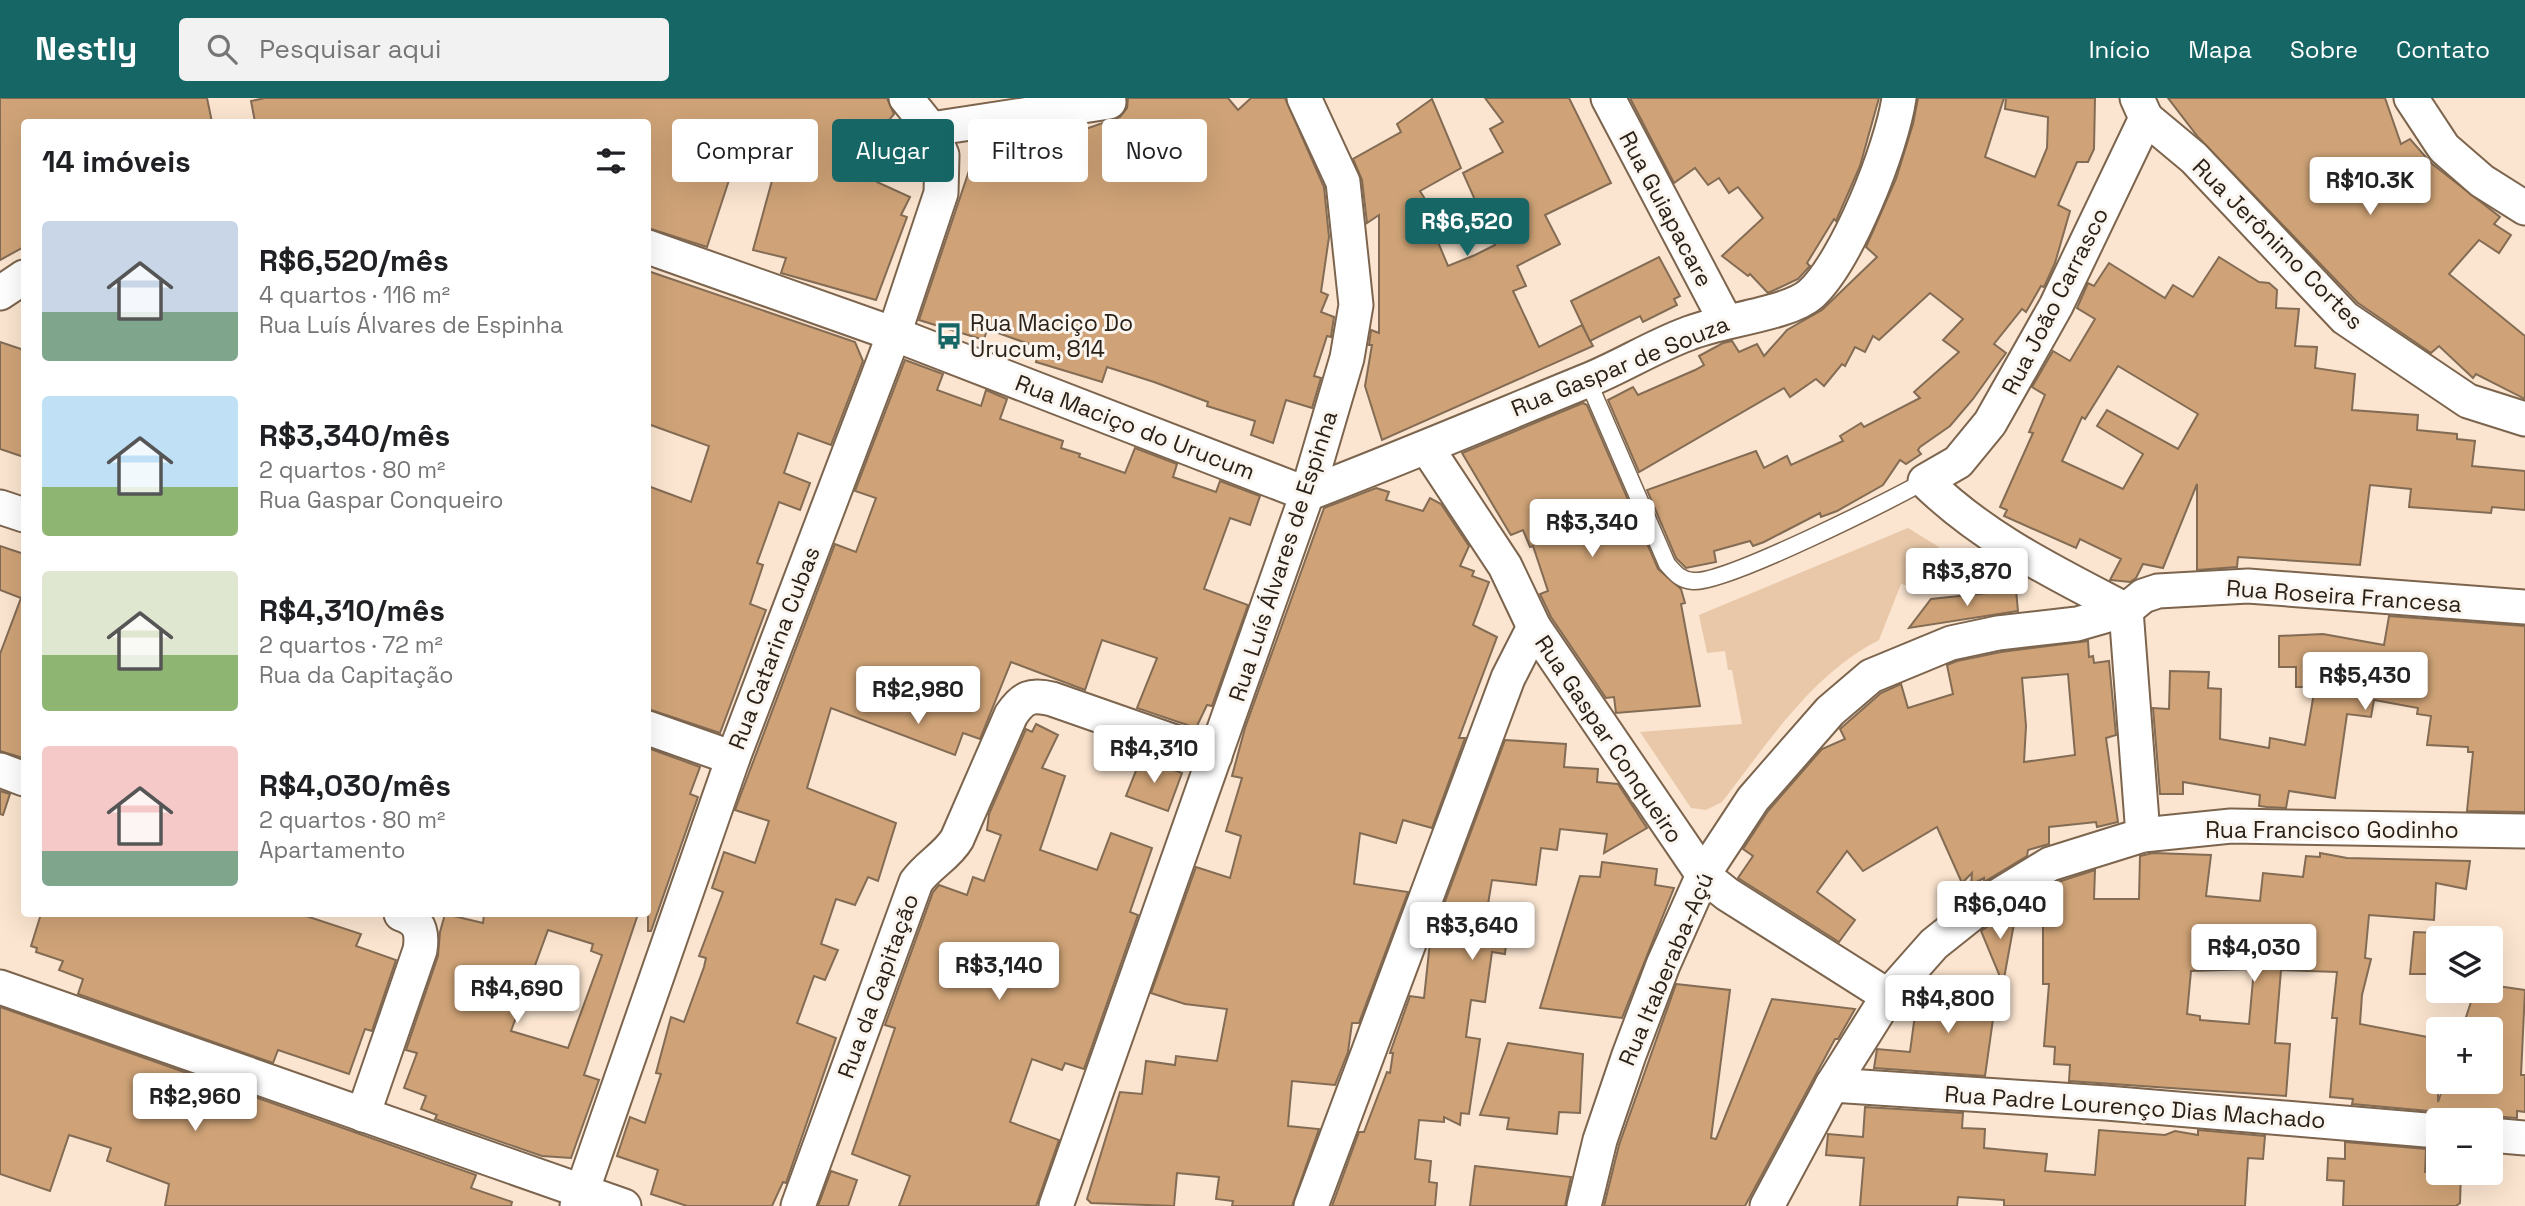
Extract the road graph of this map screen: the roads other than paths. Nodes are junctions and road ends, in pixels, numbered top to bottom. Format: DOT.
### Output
graph roads {
  1 [pos="906,98"];
  2 [pos="1304,98"];
  3 [pos="1608,98"];
  4 [pos="1899,98"];
  5 [pos="2411,98"];
  6 [pos="1109,102"];
  7 [pos="2141,108"];
  8 [pos="923,119"];
  9 [pos="954,126"];
  10 [pos="941,182"];
  11 [pos="2525,208"];
  12 [pos="651,248"];
  13 [pos="21,279"];
  14 [pos="0,293"];
  15 [pos="1725,320"];
  16 [pos="894,334"];
  17 [pos="1588,381"];
  18 [pos="2525,419"];
  19 [pos="1427,448"];
  20 [pos="1926,481"];
  21 [pos="1307,494"];
  22 [pos="0,507"];
  23 [pos="21,514"];
  24 [pos="2525,607"];
  25 [pos="2126,610"];
  26 [pos="1534,627"];
  27 [pos="651,729"];
  28 [pos="1215,756"];
  29 [pos="733,758"];
  30 [pos="0,770"];
  31 [pos="21,778"];
  32 [pos="2525,831"];
  33 [pos="2143,835"];
  34 [pos="1703,875"];
  35 [pos="409,917"];
  36 [pos="0,987"];
  37 [pos="1888,996"];
  38 [pos="1832,1085"];
  39 [pos="363,1115"];
  40 [pos="2426,1130"];
  41 [pos="2503,1136"];
  42 [pos="2525,1138"];
  43 [pos="579,1198"];
  44 [pos="624,1206"];
  45 [pos="798,1206"];
  46 [pos="1056,1206"];
  47 [pos="1311,1206"];
  48 [pos="1584,1206"];
  49 [pos="1767,1206"];
  1 -- 8 [label="street, Rua Catarina Cubas"];
  2 -- 21 [label="street, Rua Luís Álvares de Espinha"];
  3 -- 15 [label="street, Rua Guiapacare"];
  4 -- 15 [label="street, Rua Gaspar de Souza"];
  5 -- 11 [label="street"];
  6 -- 9 [label="street"];
  7 -- 18 [label="street, Rua Jerônimo Cortes"];
  7 -- 20 [label="street, Rua João Carrasco"];
  10 -- 16 [label="street, Rua Catarina Cubas"];
  12 -- 16 [label="street, Rua Maciço do Urucum"];
  13 -- 14 [label="street"];
  15 -- 17 [label="street, Rua Gaspar de Souza"];
  16 -- 21 [label="street, Rua Maciço do Urucum"];
  16 -- 29 [label="street, Rua Catarina Cubas"];
  17 -- 19 [label="street, Rua Gaspar de Souza"];
  17 -- 20 [label="lane"];
  19 -- 21 [label="street, Rua Gaspar de Souza"];
  19 -- 26 [label="street, Rua Gaspar Conqueiro"];
  20 -- 25 [label="street"];
  21 -- 28 [label="street, Rua Luís Álvares de Espinha"];
  22 -- 23 [label="street"];
  24 -- 25 [label="street, Rua Roseira Francesa"];
  25 -- 33 [label="street"];
  25 -- 34 [label="street, Rua Itaberaba-Açú"];
  26 -- 34 [label="street, Rua Gaspar Conqueiro"];
  26 -- 47 [label="street"];
  27 -- 29 [label="street"];
  28 -- 45 [label="street, Rua da Capitação"];
  28 -- 46 [label="street, Rua Luís Álvares de Espinha"];
  29 -- 43 [label="street, Rua Catarina Cubas"];
  30 -- 31 [label="street"];
  32 -- 33 [label="street, Rua Francisco Godinho"];
  33 -- 37 [label="street, Rua Francisco Godinho"];
  34 -- 37 [label="street, Rua Gaspar Conqueiro"];
  34 -- 48 [label="street, Rua Itaberaba-Açú"];
  35 -- 39 [label="street"];
  36 -- 39 [label="street"];
  37 -- 38 [label="street, Rua Francisco Godinho"];
  38 -- 40 [label="street, Rua Padre Lourenço Dias Machado"];
  38 -- 49 [label="street, Rua Francisco Godinho"];
  39 -- 43 [label="street"];
  41 -- 42 [label="street"];
  43 -- 44 [label="street"];
}
